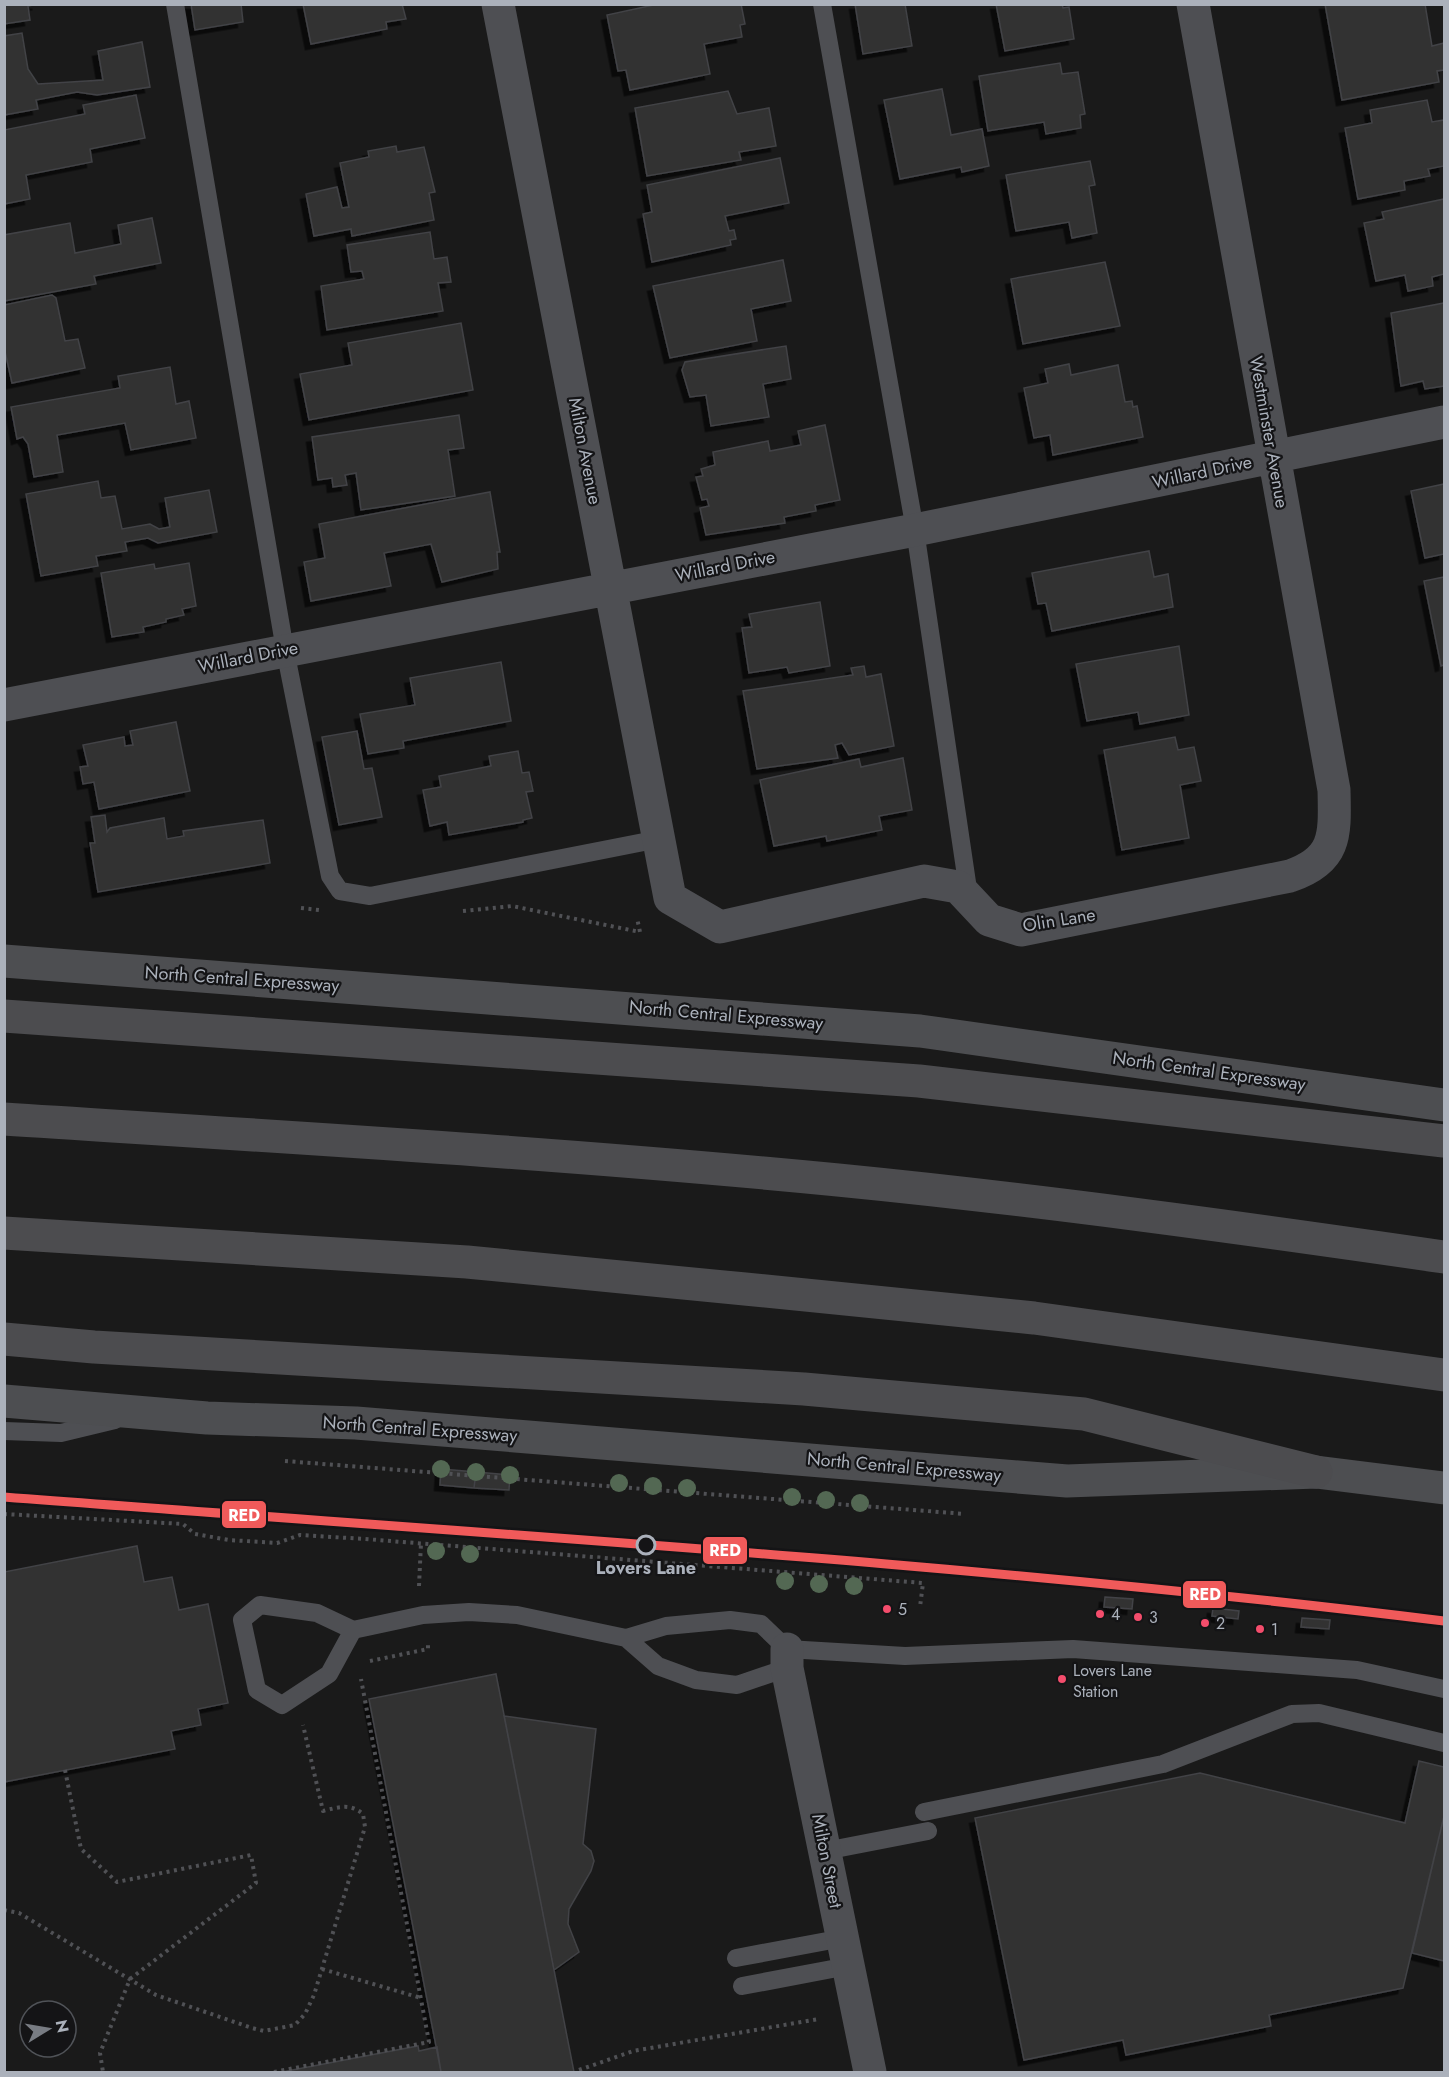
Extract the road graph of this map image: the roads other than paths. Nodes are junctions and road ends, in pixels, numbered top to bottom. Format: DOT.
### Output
graph roads {
  1 [pos="175,4"];
  2 [pos="498,4"];
  3 [pos="822,4"];
  4 [pos="1193,4"];
  5 [pos="1444,422"];
  6 [pos="1274,457"];
  7 [pos="915,530"];
  8 [pos="611,588"];
  9 [pos="285,650"];
  10 [pos="4,705"];
  11 [pos="659,839"];
  12 [pos="1324,858"];
  13 [pos="670,898"];
  14 [pos="969,899"];
  15 [pos="4,961"];
  16 [pos="4,1016"];
  17 [pos="1444,1105"];
  18 [pos="4,1119"];
  19 [pos="1444,1141"];
  20 [pos="4,1233"];
  21 [pos="1444,1257"];
  22 [pos="4,1339"];
  23 [pos="1444,1375"];
  24 [pos="4,1401"];
  25 [pos="143,1413"];
  26 [pos="4,1431"];
  27 [pos="1316,1472"];
  28 [pos="1444,1488"];
  29 [pos="353,1630"];
  30 [pos="626,1638"];
  31 [pos="787,1658"];
  32 [pos="1444,1689"];
  33 [pos="1444,1743"];
  34 [pos="924,1812"];
  35 [pos="928,1831"];
  36 [pos="825,1851"];
  37 [pos="845,1952"];
  38 [pos="736,1958"];
  39 [pos="742,1986"];
  40 [pos="870,2073"];
  1 -- 9 [label="lane"];
  2 -- 8 [label="street, Milton Avenue"];
  3 -- 7 [label="lane"];
  4 -- 6 [label="street, Westminster Avenue"];
  5 -- 6 [label="street, Willard Drive"];
  6 -- 7 [label="street, Willard Drive"];
  6 -- 12 [label="street, Westminster Avenue"];
  7 -- 8 [label="street, Willard Drive"];
  7 -- 14 [label="lane"];
  8 -- 9 [label="street, Willard Drive"];
  8 -- 11 [label="street, Milton Avenue"];
  9 -- 10 [label="street, Willard Drive"];
  9 -- 11 [label="lane"];
  11 -- 13 [label="street, Milton Avenue"];
  12 -- 14 [label="street, Olin Lane"];
  13 -- 14 [label="street, Olin Lane"];
  15 -- 17 [label="main road, North Central Expressway"];
  16 -- 19 [label="highway"];
  18 -- 21 [label="highway"];
  20 -- 23 [label="highway"];
  22 -- 27 [label="highway"];
  24 -- 25 [label="main road, North Central Expressway"];
  25 -- 26 [label="lane"];
  25 -- 27 [label="main road, North Central Expressway"];
  27 -- 28 [label="main road, North Central Expressway"];
  29 -- 29 [label="lane"];
  29 -- 30 [label="lane"];
  30 -- 31 [label="lane"];
  30 -- 31 [label="lane"];
  31 -- 32 [label="lane"];
  31 -- 36 [label="street, Milton Street"];
  33 -- 34 [label="lane"];
  35 -- 36 [label="lane"];
  36 -- 37 [label="street, Milton Street"];
  37 -- 38 [label="lane"];
  37 -- 39 [label="lane"];
  37 -- 40 [label="street, Milton Street"];
}
